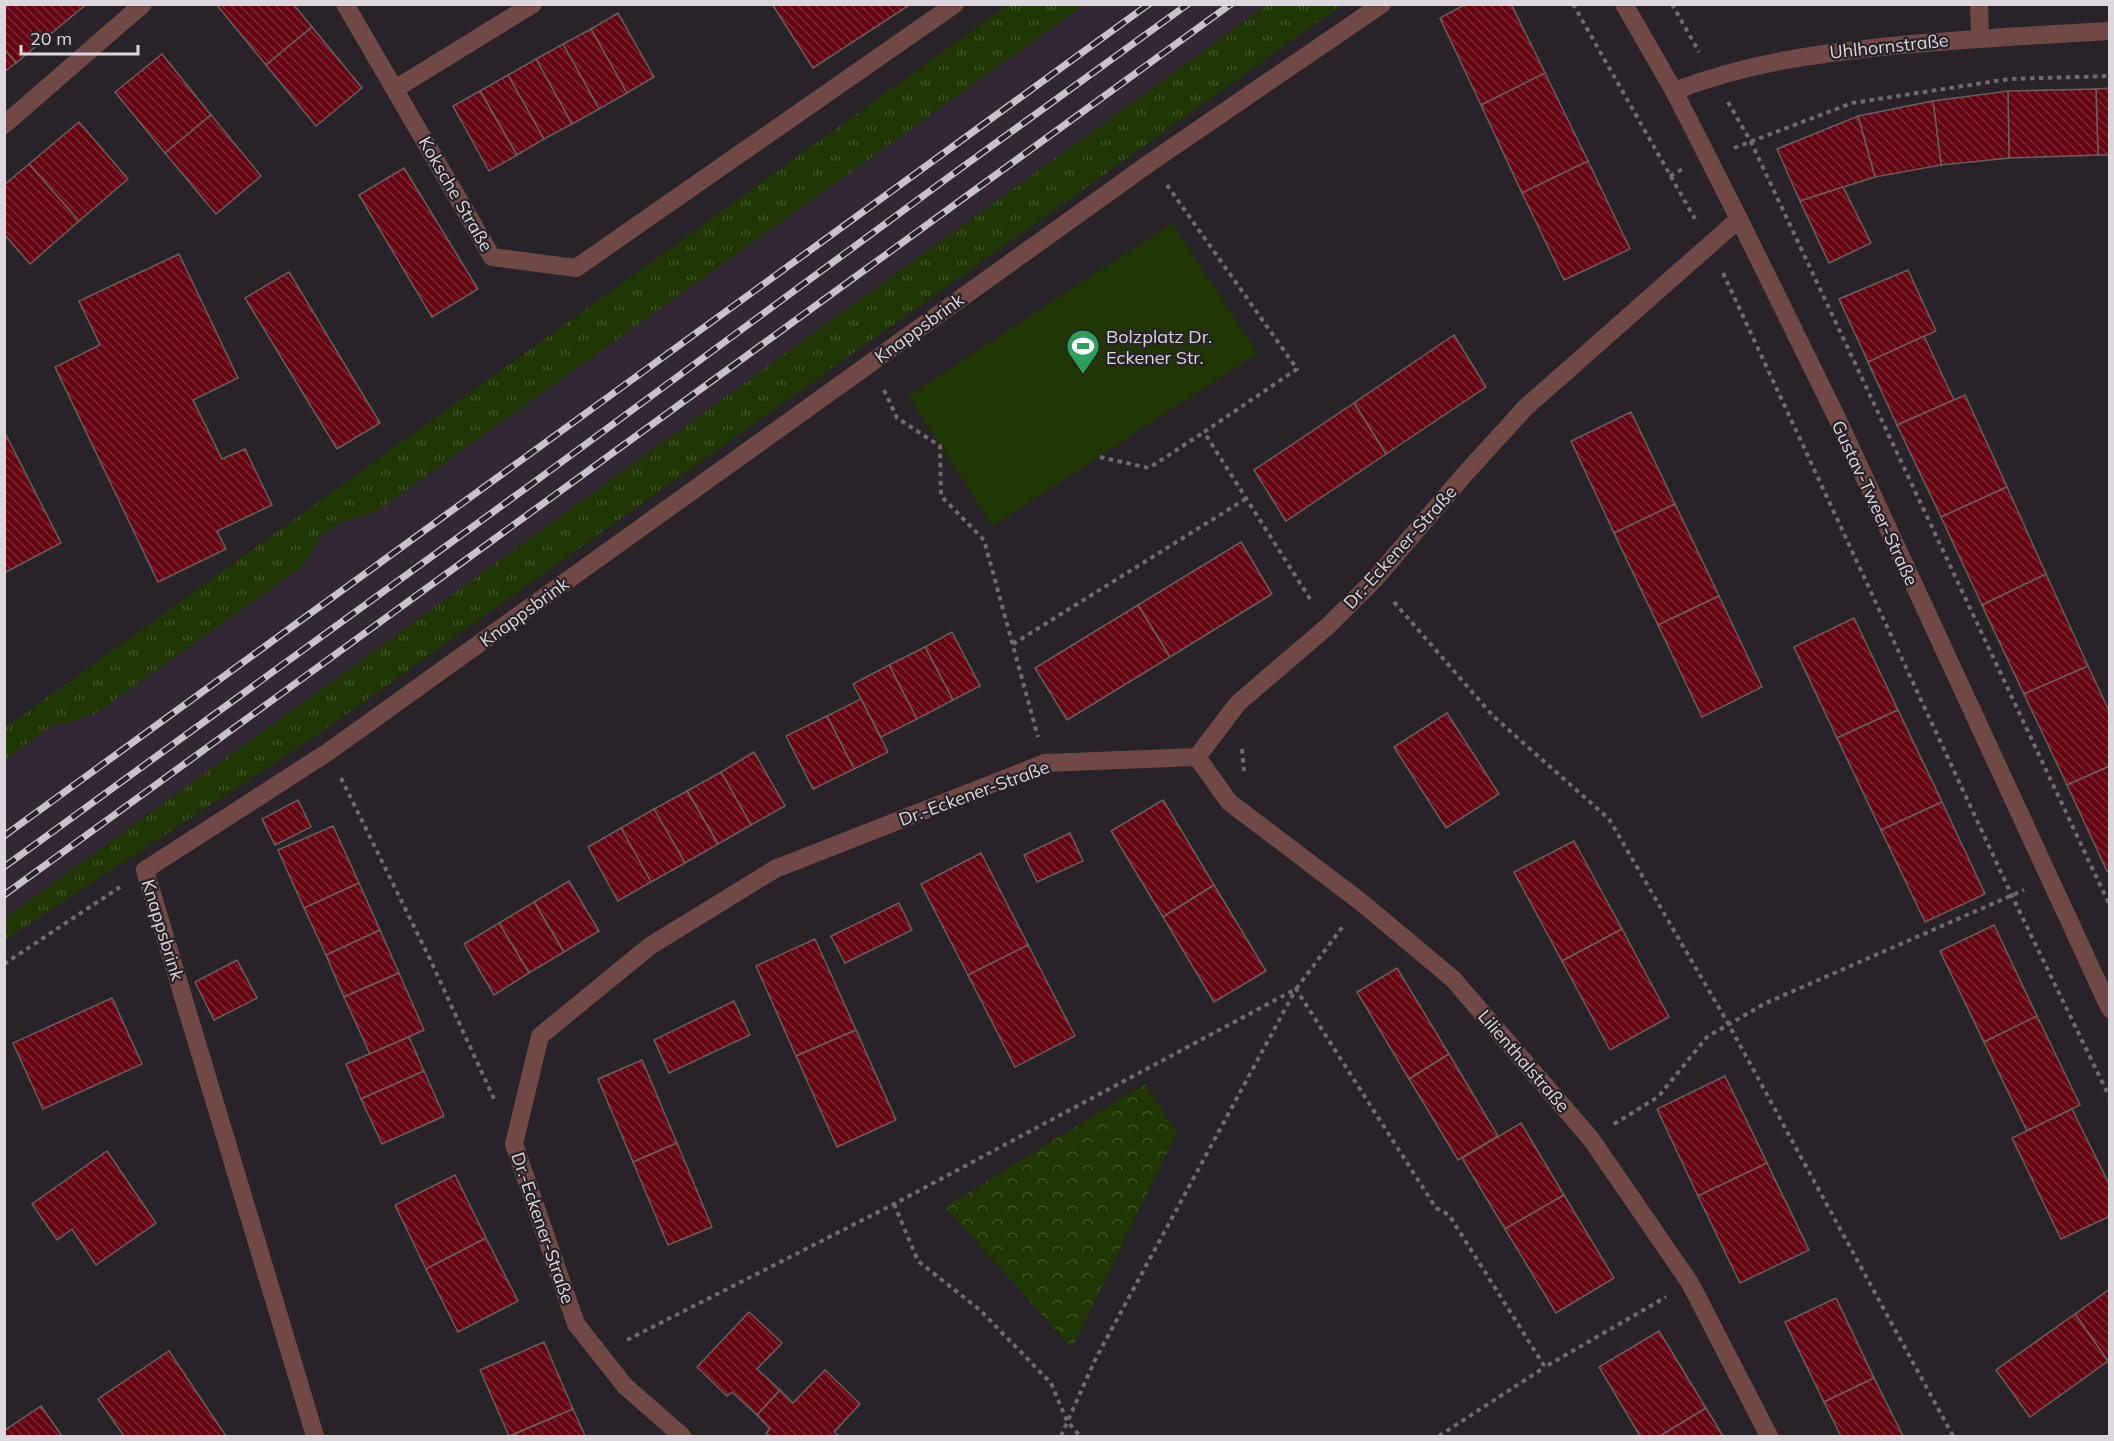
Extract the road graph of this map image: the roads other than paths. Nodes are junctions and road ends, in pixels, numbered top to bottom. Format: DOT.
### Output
graph roads {
  1 [pos="143,4"];
  2 [pos="345,4"];
  3 [pos="533,4"];
  4 [pos="955,4"];
  5 [pos="1382,4"];
  6 [pos="1624,4"];
  7 [pos="1979,4"];
  8 [pos="2109,32"];
  9 [pos="1980,37"];
  10 [pos="395,89"];
  11 [pos="1674,91"];
  12 [pos="4,124"];
  13 [pos="1739,219"];
  14 [pos="1197,757"];
  15 [pos="2109,1009"];
  16 [pos="315,1437"];
  17 [pos="682,1437"];
  18 [pos="1769,1437"];
  1 -- 12 [label="street"];
  2 -- 10 [label="street, Koksche Straße"];
  3 -- 10 [label="street"];
  4 -- 10 [label="street, Koksche Straße"];
  5 -- 16 [label="street, Knappsbrink"];
  6 -- 11 [label="street, Gustav-Tweer-Straße"];
  7 -- 9 [label="street"];
  8 -- 9 [label="street, Uhlhornstraße"];
  9 -- 11 [label="street, Uhlhornstraße"];
  11 -- 13 [label="street, Gustav-Tweer-Straße"];
  13 -- 14 [label="street, Dr.-Eckener-Straße"];
  13 -- 15 [label="street, Gustav-Tweer-Straße"];
  14 -- 17 [label="street, Dr.-Eckener-Straße"];
  14 -- 18 [label="street, Lilienthalstraße"];
}
